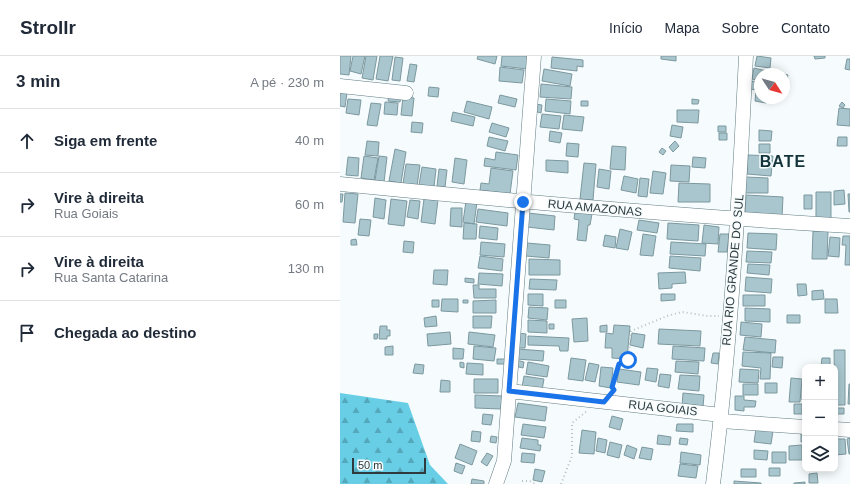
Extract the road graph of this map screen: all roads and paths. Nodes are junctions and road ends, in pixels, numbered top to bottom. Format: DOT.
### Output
graph roads {
  1 [pos="534,56"];
  2 [pos="746,56"];
  3 [pos="340,86"];
  4 [pos="406,92"];
  5 [pos="340,184"];
  6 [pos="523,202"];
  7 [pos="738,219"];
  8 [pos="850,226"];
  9 [pos="730,316"];
  10 [pos="509,391"];
  11 [pos="604,402"];
  12 [pos="721,418"];
  13 [pos="802,427"];
  14 [pos="838,429"];
  15 [pos="850,430"];
  16 [pos="522,481"];
  17 [pos="496,484"];
  18 [pos="535,484"];
  19 [pos="561,484"];
  20 [pos="713,484"];
  1 -- 6 [label="street"];
  2 -- 7 [label="street, RUA RIO GRANDE DO SUL"];
  3 -- 4 [label="street"];
  5 -- 6 [label="street, RUA AMAZONAS"];
  6 -- 7 [label="street, RUA AMAZONAS"];
  6 -- 10 [label="street"];
  7 -- 8 [label="street, RUA AMAZONAS"];
  7 -- 9 [label="street, RUA RIO GRANDE DO SUL"];
  9 -- 11 [label="path"];
  9 -- 12 [label="street, RUA RIO GRANDE DO SUL"];
  10 -- 11 [label="street, RUA GOIAIS"];
  10 -- 17 [label="street"];
  11 -- 12 [label="street, RUA GOIAIS"];
  11 -- 19 [label="path"];
  12 -- 13 [label="street, RUA GOIAIS"];
  12 -- 20 [label="street, RUA RIO GRANDE DO SUL"];
  14 -- 15 [label="street"];
  16 -- 18 [label="path"];
}
